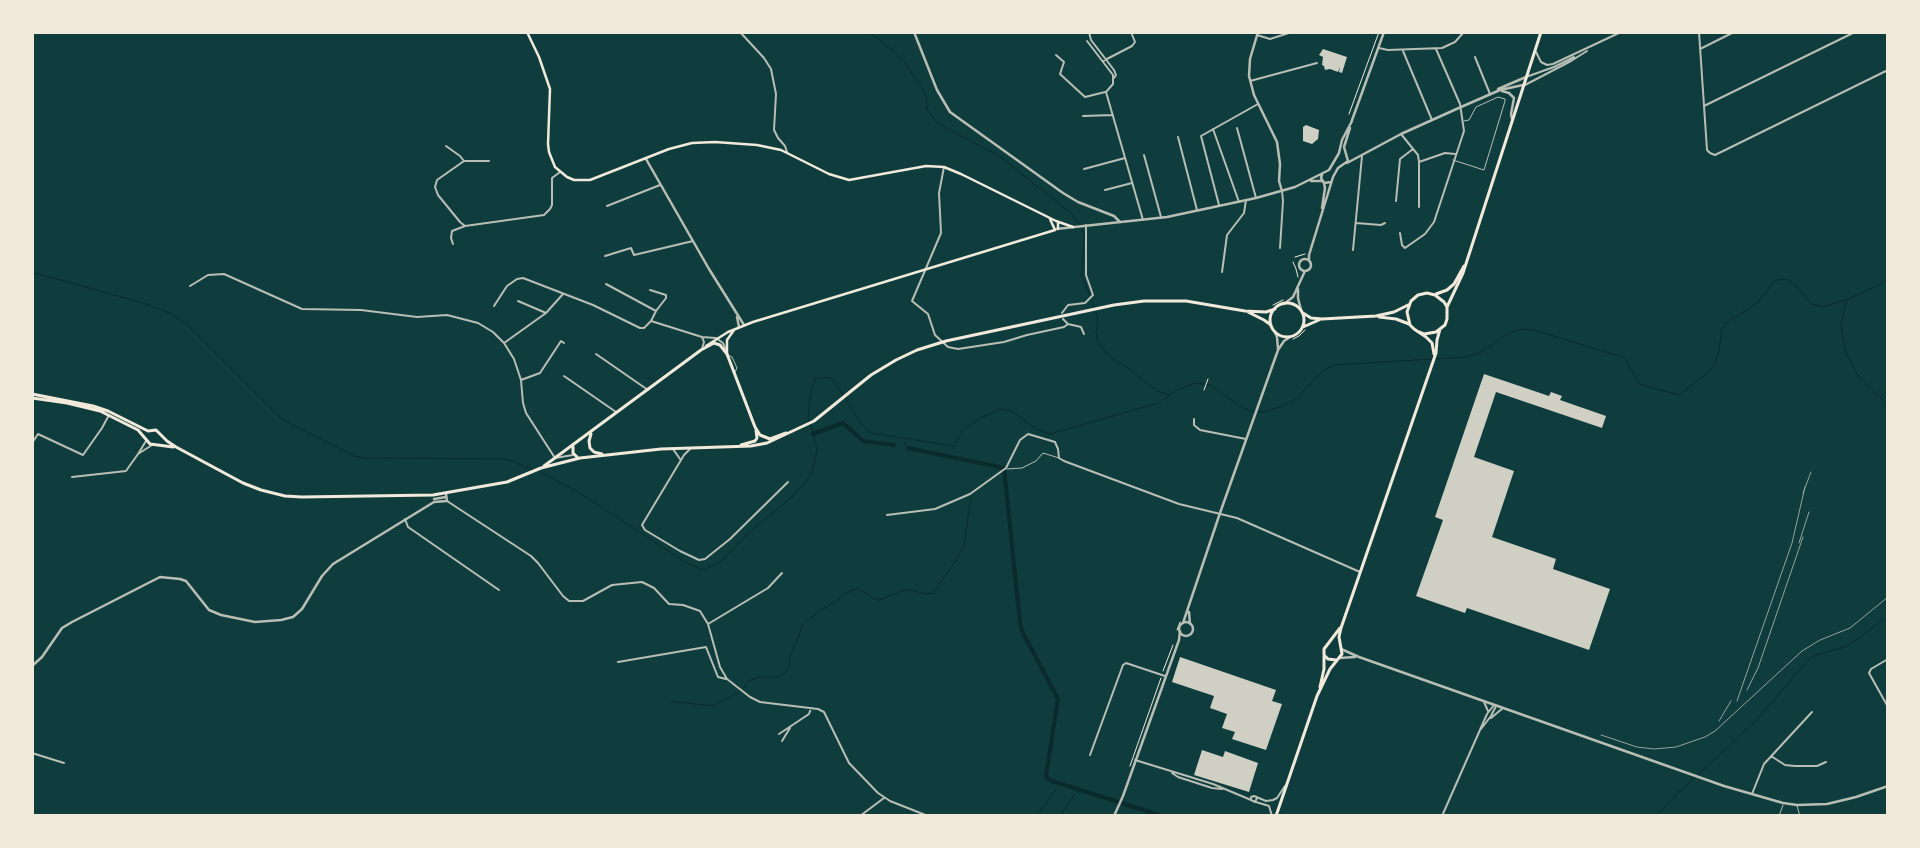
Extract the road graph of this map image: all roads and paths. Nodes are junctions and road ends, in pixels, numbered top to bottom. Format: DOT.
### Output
graph roads {
  1 [pos="527,32"];
  2 [pos="740,32"];
  3 [pos="914,32"];
  4 [pos="1089,32"];
  5 [pos="1131,32"];
  6 [pos="1292,32"];
  7 [pos="1379,32"];
  8 [pos="1384,32"];
  9 [pos="1464,32"];
  10 [pos="1541,32"];
  11 [pos="1621,32"];
  12 [pos="1699,32"];
  13 [pos="1734,32"];
  14 [pos="1854,32"];
  15 [pos="1258,34"];
  16 [pos="1087,41"];
  17 [pos="1536,45"];
  18 [pos="1593,46"];
  19 [pos="1379,48"];
  20 [pos="1436,49"];
  21 [pos="1700,49"];
  22 [pos="1403,50"];
  23 [pos="1056,56"];
  24 [pos="1475,57"];
  25 [pos="1106,59"];
  26 [pos="1102,61"];
  27 [pos="1317,63"];
  28 [pos="1888,70"];
  29 [pos="1528,72"];
  30 [pos="1531,76"];
  31 [pos="1526,77"];
  32 [pos="1114,78"];
  33 [pos="1540,78"];
  34 [pos="1250,82"];
  35 [pos="1523,85"];
  36 [pos="1106,92"];
  37 [pos="1490,94"];
  38 [pos="1258,104"];
  39 [pos="1704,106"];
  40 [pos="1461,107"];
  41 [pos="1349,114"];
  42 [pos="1113,115"];
  43 [pos="1083,116"];
  44 [pos="1354,116"];
  45 [pos="1432,120"];
  46 [pos="1352,121"];
  47 [pos="1463,121"];
  48 [pos="1513,122"];
  49 [pos="1237,128"];
  50 [pos="1213,130"];
  51 [pos="1401,134"];
  52 [pos="1178,138"];
  53 [pos="446,146"];
  54 [pos="1413,149"];
  55 [pos="787,152"];
  56 [pos="1339,153"];
  57 [pos="1346,154"];
  58 [pos="1362,154"];
  59 [pos="1455,155"];
  60 [pos="1144,156"];
  61 [pos="1355,157"];
  62 [pos="1125,158"];
  63 [pos="646,159"];
  64 [pos="1336,159"];
  65 [pos="1453,160"];
  66 [pos="464,161"];
  67 [pos="489,162"];
  68 [pos="1419,162"];
  69 [pos="1344,164"];
  70 [pos="944,167"];
  71 [pos="1084,170"];
  72 [pos="1327,171"];
  73 [pos="560,172"];
  74 [pos="1323,173"];
  75 [pos="1333,177"];
  76 [pos="1279,181"];
  77 [pos="1308,181"];
  78 [pos="1323,182"];
  79 [pos="1332,182"];
  80 [pos="1132,183"];
  81 [pos="661,184"];
  82 [pos="1105,190"];
  83 [pos="1282,191"];
  84 [pos="1274,193"];
  85 [pos="1256,198"];
  86 [pos="1246,200"];
  87 [pos="1396,201"];
  88 [pos="1238,202"];
  89 [pos="606,206"];
  90 [pos="1220,206"];
  91 [pos="1419,207"];
  92 [pos="1197,210"];
  93 [pos="1322,211"];
  94 [pos="1049,218"];
  95 [pos="1161,218"];
  96 [pos="1142,220"];
  97 [pos="1057,222"];
  98 [pos="1120,222"];
  99 [pos="1356,223"];
  100 [pos="1385,223"];
  101 [pos="465,226"];
  102 [pos="1085,226"];
  103 [pos="1074,227"];
  104 [pos="1057,229"];
  105 [pos="1400,233"];
  106 [pos="693,241"];
  107 [pos="453,244"];
  108 [pos="1280,248"];
  109 [pos="1353,250"];
  110 [pos="1307,254"];
  111 [pos="1469,254"];
  112 [pos="605,256"];
  113 [pos="1295,257"];
  114 [pos="1307,260"];
  115 [pos="1292,262"];
  116 [pos="927,268"];
  117 [pos="1303,271"];
  118 [pos="1222,272"];
  119 [pos="606,284"];
  120 [pos="1296,284"];
  121 [pos="190,286"];
  122 [pos="1298,287"];
  123 [pos="650,290"];
  124 [pos="563,294"];
  125 [pos="1435,295"];
  126 [pos="1287,299"];
  127 [pos="518,302"];
  128 [pos="1284,304"];
  129 [pos="1409,305"];
  130 [pos="494,306"];
  131 [pos="1271,307"];
  132 [pos="1447,307"];
  133 [pos="1275,309"];
  134 [pos="656,311"];
  135 [pos="1245,311"];
  136 [pos="1302,311"];
  137 [pos="546,313"];
  138 [pos="1062,313"];
  139 [pos="737,315"];
  140 [pos="1376,316"];
  141 [pos="1063,319"];
  142 [pos="1322,319"];
  143 [pos="651,321"];
  144 [pos="1068,324"];
  145 [pos="744,325"];
  146 [pos="1410,325"];
  147 [pos="1272,326"];
  148 [pos="739,327"];
  149 [pos="1303,327"];
  150 [pos="1308,328"];
  151 [pos="735,329"];
  152 [pos="1440,330"];
  153 [pos="1275,332"];
  154 [pos="1419,332"];
  155 [pos="1084,334"];
  156 [pos="702,337"];
  157 [pos="716,338"];
  158 [pos="1290,339"];
  159 [pos="504,343"];
  160 [pos="564,344"];
  161 [pos="701,350"];
  162 [pos="1278,350"];
  163 [pos="596,354"];
  164 [pos="727,354"];
  165 [pos="1434,357"];
  166 [pos="564,376"];
  167 [pos="1208,379"];
  168 [pos="521,380"];
  169 [pos="648,390"];
  170 [pos="1204,390"];
  171 [pos="32,396"];
  172 [pos="618,413"];
  173 [pos="109,415"];
  174 [pos="1194,419"];
  175 [pos="755,427"];
  176 [pos="148,430"];
  177 [pos="595,430"];
  178 [pos="794,431"];
  179 [pos="161,436"];
  180 [pos="145,439"];
  181 [pos="1246,439"];
  182 [pos="32,443"];
  183 [pos="154,445"];
  184 [pos="573,446"];
  185 [pos="176,447"];
  186 [pos="730,447"];
  187 [pos="692,448"];
  188 [pos="673,449"];
  189 [pos="138,454"];
  190 [pos="574,455"];
  191 [pos="607,456"];
  192 [pos="555,458"];
  193 [pos="579,458"];
  194 [pos="1059,458"];
  195 [pos="680,461"];
  196 [pos="541,468"];
  197 [pos="1006,468"];
  198 [pos="72,477"];
  199 [pos="788,482"];
  200 [pos="446,497"];
  201 [pos="434,499"];
  202 [pos="1220,513"];
  203 [pos="887,515"];
  204 [pos="405,519"];
  205 [pos="1360,572"];
  206 [pos="782,573"];
  207 [pos="499,590"];
  208 [pos="1189,608"];
  209 [pos="1182,622"];
  210 [pos="708,624"];
  211 [pos="1190,624"];
  212 [pos="1177,628"];
  213 [pos="1341,628"];
  214 [pos="1178,632"];
  215 [pos="1186,635"];
  216 [pos="1176,643"];
  217 [pos="1330,643"];
  218 [pos="1341,648"];
  219 [pos="1324,655"];
  220 [pos="1359,657"];
  221 [pos="1338,659"];
  222 [pos="1888,659"];
  223 [pos="618,662"];
  224 [pos="32,666"];
  225 [pos="1163,671"];
  226 [pos="1165,676"];
  227 [pos="727,679"];
  228 [pos="1160,681"];
  229 [pos="1318,696"];
  230 [pos="1483,700"];
  231 [pos="1495,704"];
  232 [pos="1888,707"];
  233 [pos="811,708"];
  234 [pos="1505,708"];
  235 [pos="1812,712"];
  236 [pos="1487,714"];
  237 [pos="1488,721"];
  238 [pos="791,727"];
  239 [pos="1479,731"];
  240 [pos="779,734"];
  241 [pos="782,741"];
  242 [pos="32,753"];
  243 [pos="1090,755"];
  244 [pos="1770,756"];
  245 [pos="1135,760"];
  246 [pos="1826,762"];
  247 [pos="64,763"];
  248 [pos="1128,772"];
  249 [pos="1288,782"];
  250 [pos="1888,786"];
  251 [pos="1752,794"];
  252 [pos="1242,795"];
  253 [pos="1252,796"];
  254 [pos="884,798"];
  255 [pos="1257,798"];
  256 [pos="1251,800"];
  257 [pos="1256,802"];
  258 [pos="1783,803"];
  259 [pos="1797,805"];
  260 [pos="860,816"];
  261 [pos="928,816"];
  262 [pos="1114,816"];
  263 [pos="1274,816"];
  264 [pos="1442,816"];
  265 [pos="1779,816"];
  266 [pos="1800,816"];
  1 -- 73 [label="main road"];
  2 -- 55 [label="street"];
  3 -- 98 [label="street"];
  4 -- 25 [label="street"];
  5 -- 25 [label="street"];
  6 -- 15 [label="street"];
  7 -- 41 [label="path"];
  8 -- 19 [label="street"];
  9 -- 20 [label="street"];
  10 -- 17 [label="main road"];
  11 -- 18 [label="street"];
  12 -- 21 [label="street"];
  13 -- 21 [label="street"];
  14 -- 39 [label="street"];
  15 -- 34 [label="street"];
  16 -- 26 [label="street"];
  17 -- 18 [label="street"];
  17 -- 29 [label="main road"];
  18 -- 30 [label="street"];
  18 -- 33 [label="street"];
  19 -- 22 [label="street"];
  19 -- 44 [label="street"];
  20 -- 22 [label="street"];
  20 -- 40 [label="street"];
  21 -- 39 [label="street"];
  22 -- 45 [label="street"];
  23 -- 36 [label="street"];
  24 -- 37 [label="street"];
  25 -- 26 [label="street"];
  25 -- 32 [label="street"];
  26 -- 32 [label="street"];
  27 -- 34 [label="street"];
  28 -- 39 [label="street"];
  29 -- 30 [label="street"];
  29 -- 31 [label="main road"];
  30 -- 31 [label="street"];
  30 -- 33 [label="street"];
  31 -- 35 [label="main road"];
  31 -- 37 [label="street"];
  32 -- 36 [label="street"];
  33 -- 35 [label="street"];
  34 -- 38 [label="street"];
  35 -- 37 [label="street"];
  35 -- 48 [label="main road"];
  36 -- 42 [label="street"];
  37 -- 40 [label="street"];
  37 -- 48 [label="street"];
  38 -- 50 [label="street"];
  38 -- 76 [label="street"];
  40 -- 45 [label="street"];
  40 -- 47 [label="street"];
  41 -- 44 [label="lane"];
  42 -- 43 [label="street"];
  42 -- 62 [label="street"];
  44 -- 46 [label="street"];
  45 -- 51 [label="street"];
  46 -- 56 [label="street"];
  46 -- 57 [label="street"];
  47 -- 59 [label="street"];
  47 -- 65 [label="lane"];
  48 -- 111 [label="main road"];
  49 -- 85 [label="street"];
  50 -- 88 [label="street"];
  50 -- 90 [label="street"];
  51 -- 54 [label="street"];
  51 -- 58 [label="street"];
  52 -- 92 [label="street"];
  53 -- 66 [label="street"];
  54 -- 68 [label="street"];
  54 -- 87 [label="street"];
  55 -- 63 [label="main road"];
  55 -- 70 [label="main road"];
  56 -- 57 [label="street"];
  56 -- 64 [label="street"];
  57 -- 61 [label="street"];
  57 -- 69 [label="street"];
  58 -- 61 [label="street"];
  58 -- 99 [label="street"];
  59 -- 65 [label="street"];
  59 -- 68 [label="street"];
  60 -- 95 [label="street"];
  61 -- 69 [label="street"];
  62 -- 71 [label="street"];
  62 -- 80 [label="street"];
  63 -- 73 [label="main road"];
  63 -- 81 [label="street"];
  64 -- 69 [label="street"];
  64 -- 72 [label="street"];
  65 -- 105 [label="street"];
  66 -- 67 [label="street"];
  66 -- 101 [label="street"];
  68 -- 91 [label="street"];
  69 -- 75 [label="street"];
  70 -- 94 [label="main road"];
  70 -- 116 [label="street"];
  72 -- 74 [label="street"];
  72 -- 75 [label="street"];
  73 -- 101 [label="street"];
  74 -- 77 [label="street"];
  74 -- 78 [label="street"];
  75 -- 79 [label="street"];
  76 -- 83 [label="street"];
  76 -- 84 [label="street"];
  77 -- 78 [label="street"];
  77 -- 83 [label="street"];
  78 -- 79 [label="street"];
  78 -- 93 [label="street"];
  79 -- 93 [label="street"];
  80 -- 82 [label="street"];
  80 -- 96 [label="street"];
  81 -- 89 [label="street"];
  81 -- 106 [label="street"];
  83 -- 84 [label="street"];
  83 -- 108 [label="street"];
  84 -- 85 [label="street"];
  85 -- 86 [label="street"];
  86 -- 88 [label="street"];
  86 -- 118 [label="street"];
  88 -- 90 [label="street"];
  90 -- 92 [label="street"];
  92 -- 95 [label="street"];
  93 -- 110 [label="street"];
  94 -- 97 [label="main road"];
  94 -- 104 [label="main road"];
  95 -- 96 [label="street"];
  96 -- 98 [label="street"];
  97 -- 103 [label="main road"];
  97 -- 104 [label="main road"];
  98 -- 102 [label="street"];
  99 -- 100 [label="street"];
  99 -- 109 [label="street"];
  101 -- 107 [label="street"];
  102 -- 103 [label="street"];
  102 -- 138 [label="street"];
  103 -- 104 [label="street"];
  104 -- 116 [label="main road"];
  106 -- 112 [label="street"];
  106 -- 139 [label="street"];
  110 -- 113 [label="path"];
  110 -- 114 [label="street"];
  111 -- 125 [label="main road"];
  111 -- 132 [label="main road"];
  114 -- 117 [label="street"];
  114 -- 117 [label="street"];
  115 -- 120 [label="path"];
  116 -- 144 [label="street"];
  116 -- 145 [label="main road"];
  117 -- 122 [label="street"];
  119 -- 134 [label="street"];
  121 -- 159 [label="street"];
  122 -- 128 [label="street"];
  122 -- 136 [label="street"];
  123 -- 134 [label="street"];
  124 -- 130 [label="street"];
  124 -- 137 [label="street"];
  124 -- 143 [label="street"];
  125 -- 129 [label="main road"];
  125 -- 132 [label="main road"];
  126 -- 131 [label="path"];
  127 -- 137 [label="street"];
  128 -- 133 [label="main road"];
  128 -- 136 [label="main road"];
  129 -- 140 [label="main road"];
  129 -- 146 [label="main road"];
  132 -- 152 [label="main road"];
  133 -- 135 [label="main road"];
  133 -- 147 [label="main road"];
  134 -- 143 [label="street"];
  135 -- 147 [label="main road"];
  135 -- 178 [label="main road"];
  136 -- 142 [label="main road"];
  136 -- 149 [label="main road"];
  137 -- 159 [label="street"];
  139 -- 145 [label="street"];
  139 -- 148 [label="street"];
  140 -- 142 [label="main road"];
  140 -- 146 [label="main road"];
  141 -- 144 [label="street"];
  142 -- 149 [label="main road"];
  143 -- 156 [label="street"];
  144 -- 155 [label="street"];
  145 -- 148 [label="main road"];
  146 -- 154 [label="main road"];
  147 -- 153 [label="main road"];
  148 -- 151 [label="main road"];
  149 -- 158 [label="main road"];
  150 -- 158 [label="path"];
  151 -- 157 [label="main road"];
  151 -- 164 [label="main road"];
  152 -- 154 [label="main road"];
  152 -- 165 [label="main road"];
  153 -- 158 [label="main road"];
  153 -- 162 [label="street"];
  154 -- 165 [label="main road"];
  156 -- 157 [label="street"];
  156 -- 161 [label="street"];
  157 -- 161 [label="main road"];
  157 -- 164 [label="street"];
  158 -- 162 [label="street"];
  159 -- 168 [label="street"];
  160 -- 168 [label="street"];
  161 -- 164 [label="main road"];
  161 -- 169 [label="main road"];
  162 -- 181 [label="street"];
  163 -- 169 [label="street"];
  164 -- 175 [label="main road"];
  165 -- 205 [label="main road"];
  166 -- 172 [label="street"];
  167 -- 170 [label="path"];
  168 -- 192 [label="street"];
  169 -- 172 [label="main road"];
  171 -- 173 [label="main road"];
  171 -- 176 [label="main road"];
  172 -- 177 [label="main road"];
  173 -- 180 [label="main road"];
  173 -- 182 [label="street"];
  174 -- 181 [label="street"];
  175 -- 178 [label="main road"];
  175 -- 186 [label="main road"];
  176 -- 179 [label="main road"];
  176 -- 180 [label="main road"];
  177 -- 184 [label="main road"];
  177 -- 191 [label="main road"];
  178 -- 186 [label="main road"];
  179 -- 183 [label="main road"];
  179 -- 185 [label="main road"];
  180 -- 183 [label="main road"];
  180 -- 189 [label="street"];
  181 -- 202 [label="street"];
  183 -- 185 [label="main road"];
  183 -- 189 [label="street"];
  184 -- 190 [label="main road"];
  184 -- 192 [label="main road"];
  185 -- 201 [label="main road"];
  186 -- 187 [label="main road"];
  187 -- 188 [label="main road"];
  187 -- 195 [label="street"];
  188 -- 191 [label="main road"];
  188 -- 195 [label="street"];
  189 -- 198 [label="street"];
  190 -- 192 [label="street"];
  190 -- 193 [label="main road"];
  191 -- 193 [label="main road"];
  192 -- 196 [label="main road"];
  193 -- 196 [label="main road"];
  194 -- 197 [label="lane"];
  194 -- 197 [label="street"];
  194 -- 202 [label="street"];
  195 -- 199 [label="street"];
  196 -- 200 [label="main road"];
  197 -- 203 [label="street"];
  200 -- 201 [label="main road"];
  200 -- 201 [label="street"];
  200 -- 210 [label="street"];
  201 -- 204 [label="street"];
  202 -- 205 [label="street"];
  202 -- 208 [label="street"];
  204 -- 207 [label="street"];
  204 -- 224 [label="street"];
  205 -- 213 [label="main road"];
  206 -- 210 [label="street"];
  208 -- 209 [label="street"];
  208 -- 211 [label="street"];
  209 -- 211 [label="street"];
  209 -- 212 [label="path"];
  209 -- 214 [label="street"];
  210 -- 227 [label="street"];
  211 -- 215 [label="street"];
  213 -- 217 [label="main road"];
  213 -- 218 [label="main road"];
  214 -- 215 [label="street"];
  214 -- 216 [label="street"];
  215 -- 216 [label="street"];
  216 -- 225 [label="path"];
  216 -- 226 [label="street"];
  217 -- 218 [label="main road"];
  217 -- 219 [label="main road"];
  218 -- 220 [label="street"];
  218 -- 221 [label="main road"];
  219 -- 221 [label="main road"];
  219 -- 229 [label="main road"];
  220 -- 221 [label="street"];
  220 -- 230 [label="street"];
  221 -- 229 [label="main road"];
  222 -- 232 [label="street"];
  223 -- 227 [label="street"];
  226 -- 243 [label="street"];
  226 -- 245 [label="street"];
  227 -- 233 [label="street"];
  228 -- 248 [label="path"];
  229 -- 249 [label="main road"];
  230 -- 231 [label="street"];
  230 -- 236 [label="street"];
  231 -- 234 [label="street"];
  231 -- 236 [label="street"];
  231 -- 237 [label="street"];
  233 -- 238 [label="street"];
  233 -- 254 [label="street"];
  234 -- 237 [label="street"];
  234 -- 251 [label="street"];
  235 -- 244 [label="street"];
  236 -- 239 [label="street"];
  237 -- 239 [label="street"];
  238 -- 240 [label="street"];
  238 -- 241 [label="street"];
  239 -- 264 [label="street"];
  242 -- 247 [label="street"];
  244 -- 246 [label="street"];
  244 -- 251 [label="street"];
  245 -- 252 [label="street"];
  245 -- 262 [label="street"];
  249 -- 255 [label="street"];
  249 -- 263 [label="main road"];
  250 -- 259 [label="street"];
  251 -- 258 [label="street"];
  252 -- 253 [label="street"];
  252 -- 256 [label="street"];
  253 -- 255 [label="street"];
  253 -- 256 [label="street"];
  254 -- 260 [label="street"];
  254 -- 261 [label="street"];
  255 -- 257 [label="street"];
  256 -- 257 [label="street"];
  257 -- 263 [label="street"];
  258 -- 259 [label="street"];
  258 -- 265 [label="lane"];
  259 -- 266 [label="lane"];
}
